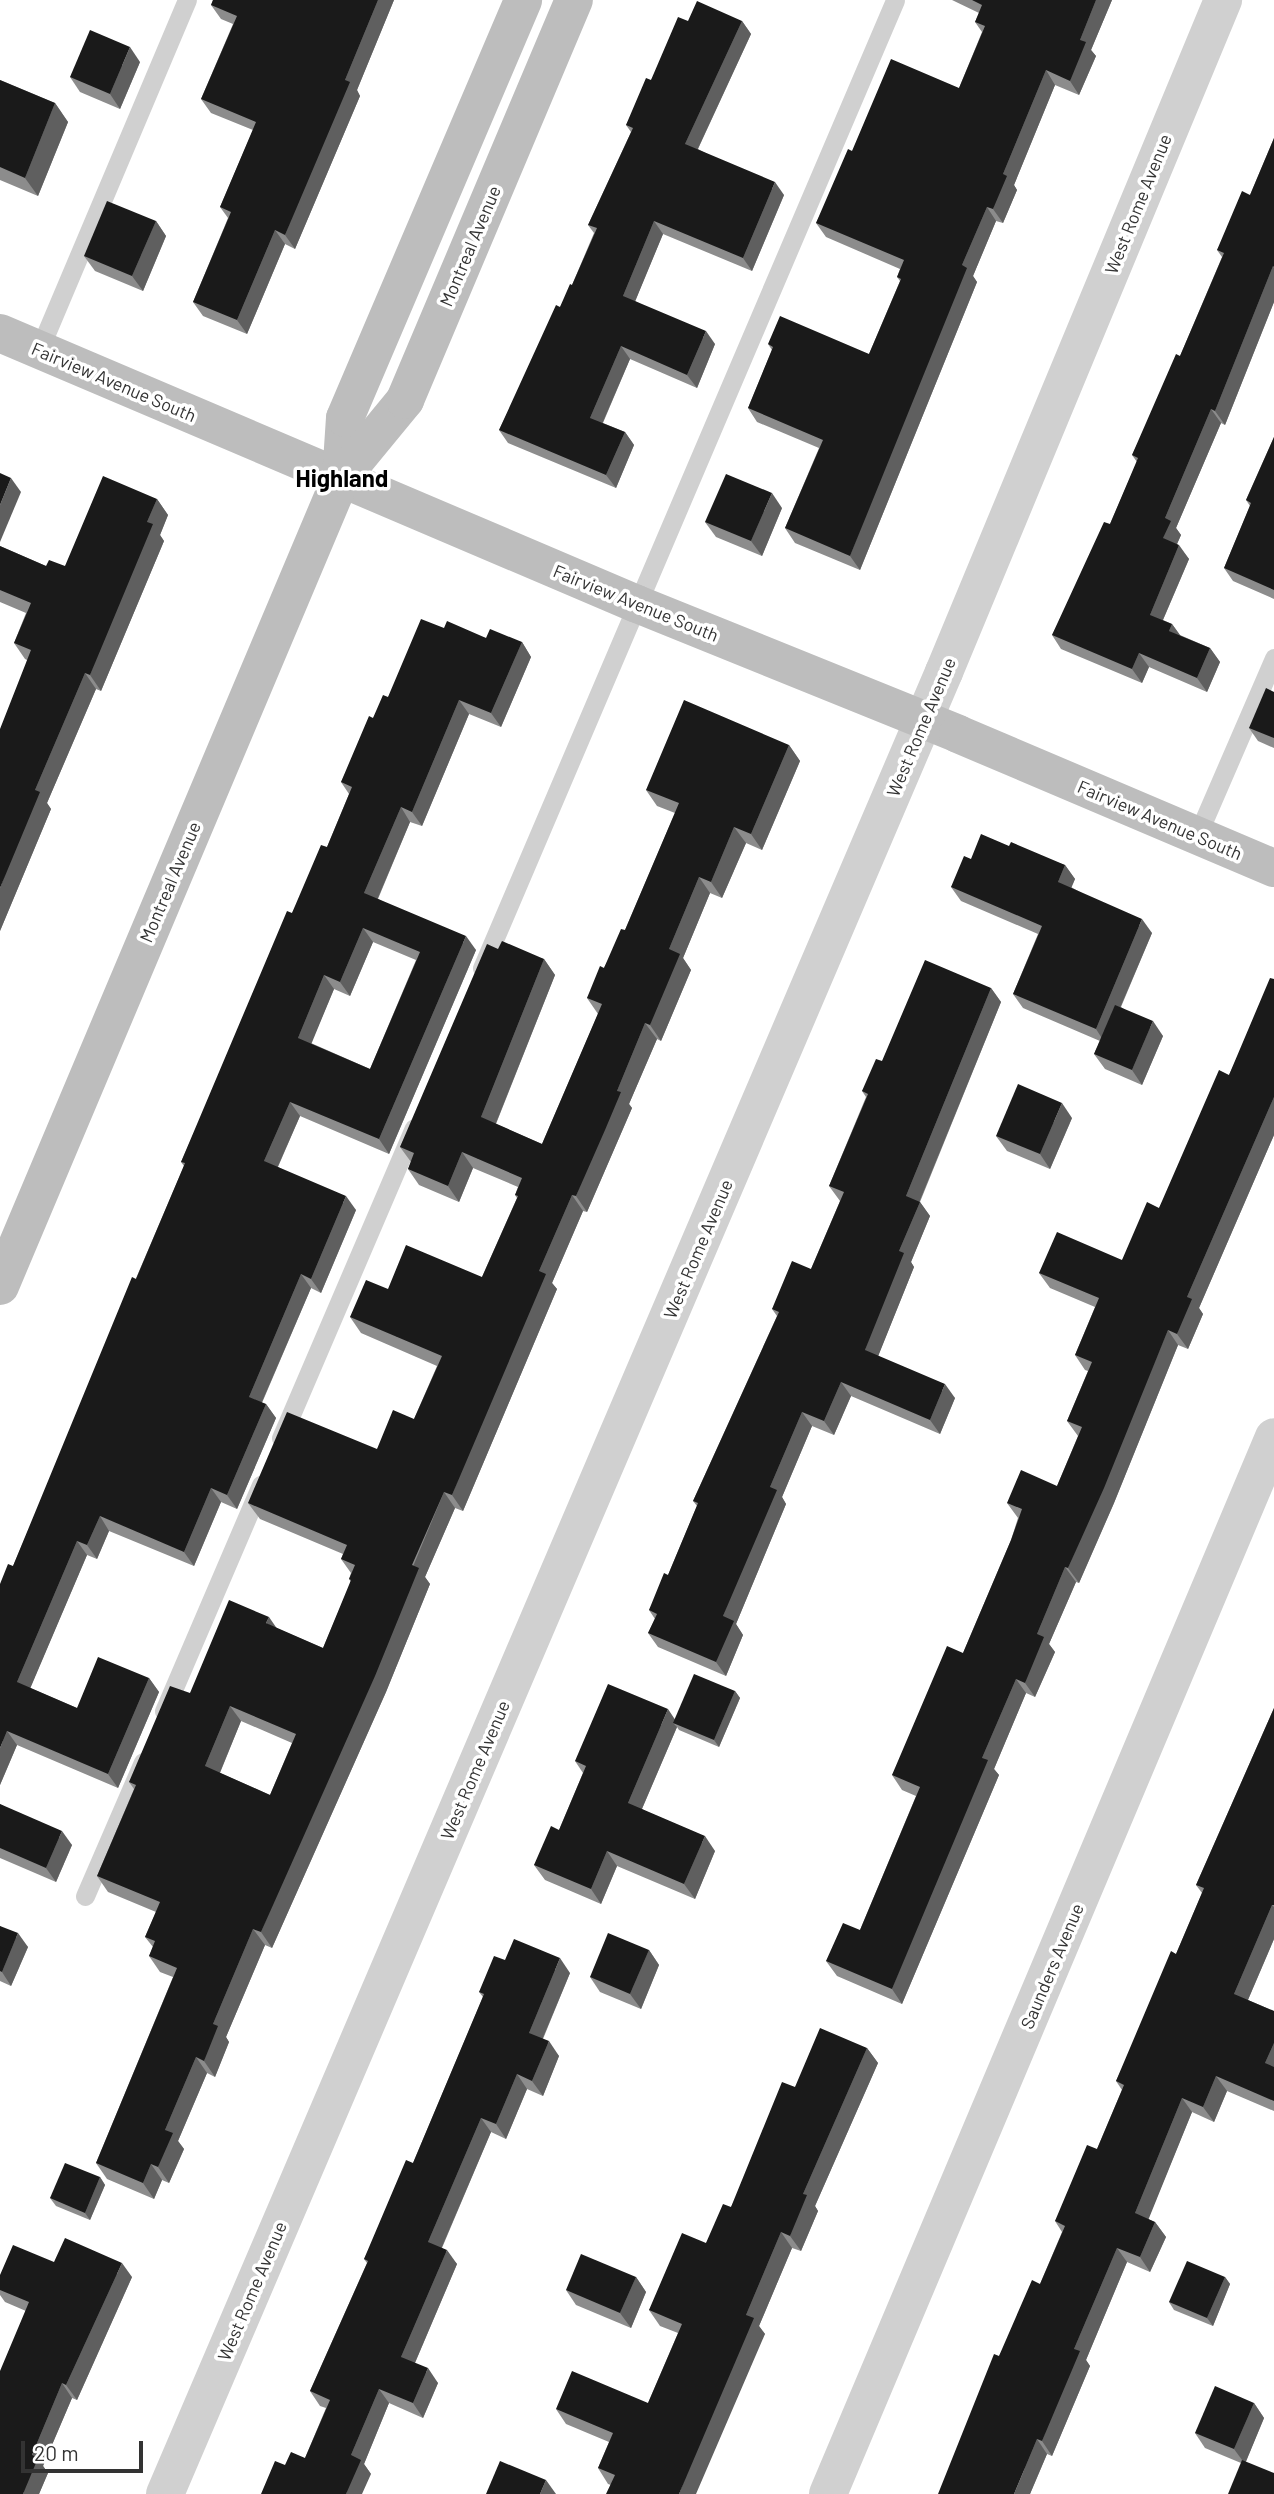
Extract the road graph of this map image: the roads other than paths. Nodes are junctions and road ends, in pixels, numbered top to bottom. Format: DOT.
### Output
graph roads {
  1 [pos="187,0"];
  2 [pos="523,0"];
  3 [pos="575,0"];
  4 [pos="895,0"];
  5 [pos="1223,0"];
  6 [pos="0,333"];
  7 [pos="39,350"];
  8 [pos="341,478"];
  9 [pos="637,604"];
  10 [pos="1274,658"];
  11 [pos="924,720"];
  12 [pos="1197,836"];
  13 [pos="1274,868"];
  14 [pos="474,987"];
  15 [pos="419,1115"];
  16 [pos="0,1286"];
  17 [pos="1274,1437"];
  18 [pos="85,1896"];
  19 [pos="165,2494"];
  20 [pos="828,2494"];
  1 -- 7 [label="lane"];
  2 -- 8 [label="street, Montreal Avenue"];
  3 -- 8 [label="street, Montreal Avenue"];
  4 -- 9 [label="lane"];
  5 -- 11 [label="street, West Rome Avenue"];
  6 -- 7 [label="street, Fairview Avenue South"];
  7 -- 8 [label="street, Fairview Avenue South"];
  8 -- 9 [label="street, Fairview Avenue South"];
  8 -- 16 [label="street, Montreal Avenue"];
  9 -- 11 [label="street, Fairview Avenue South"];
  9 -- 14 [label="lane"];
  10 -- 12 [label="lane"];
  11 -- 12 [label="street, Fairview Avenue South"];
  11 -- 19 [label="street, West Rome Avenue"];
  12 -- 13 [label="street, Fairview Avenue South"];
  15 -- 18 [label="lane"];
  17 -- 20 [label="street, Saunders Avenue"];
}
